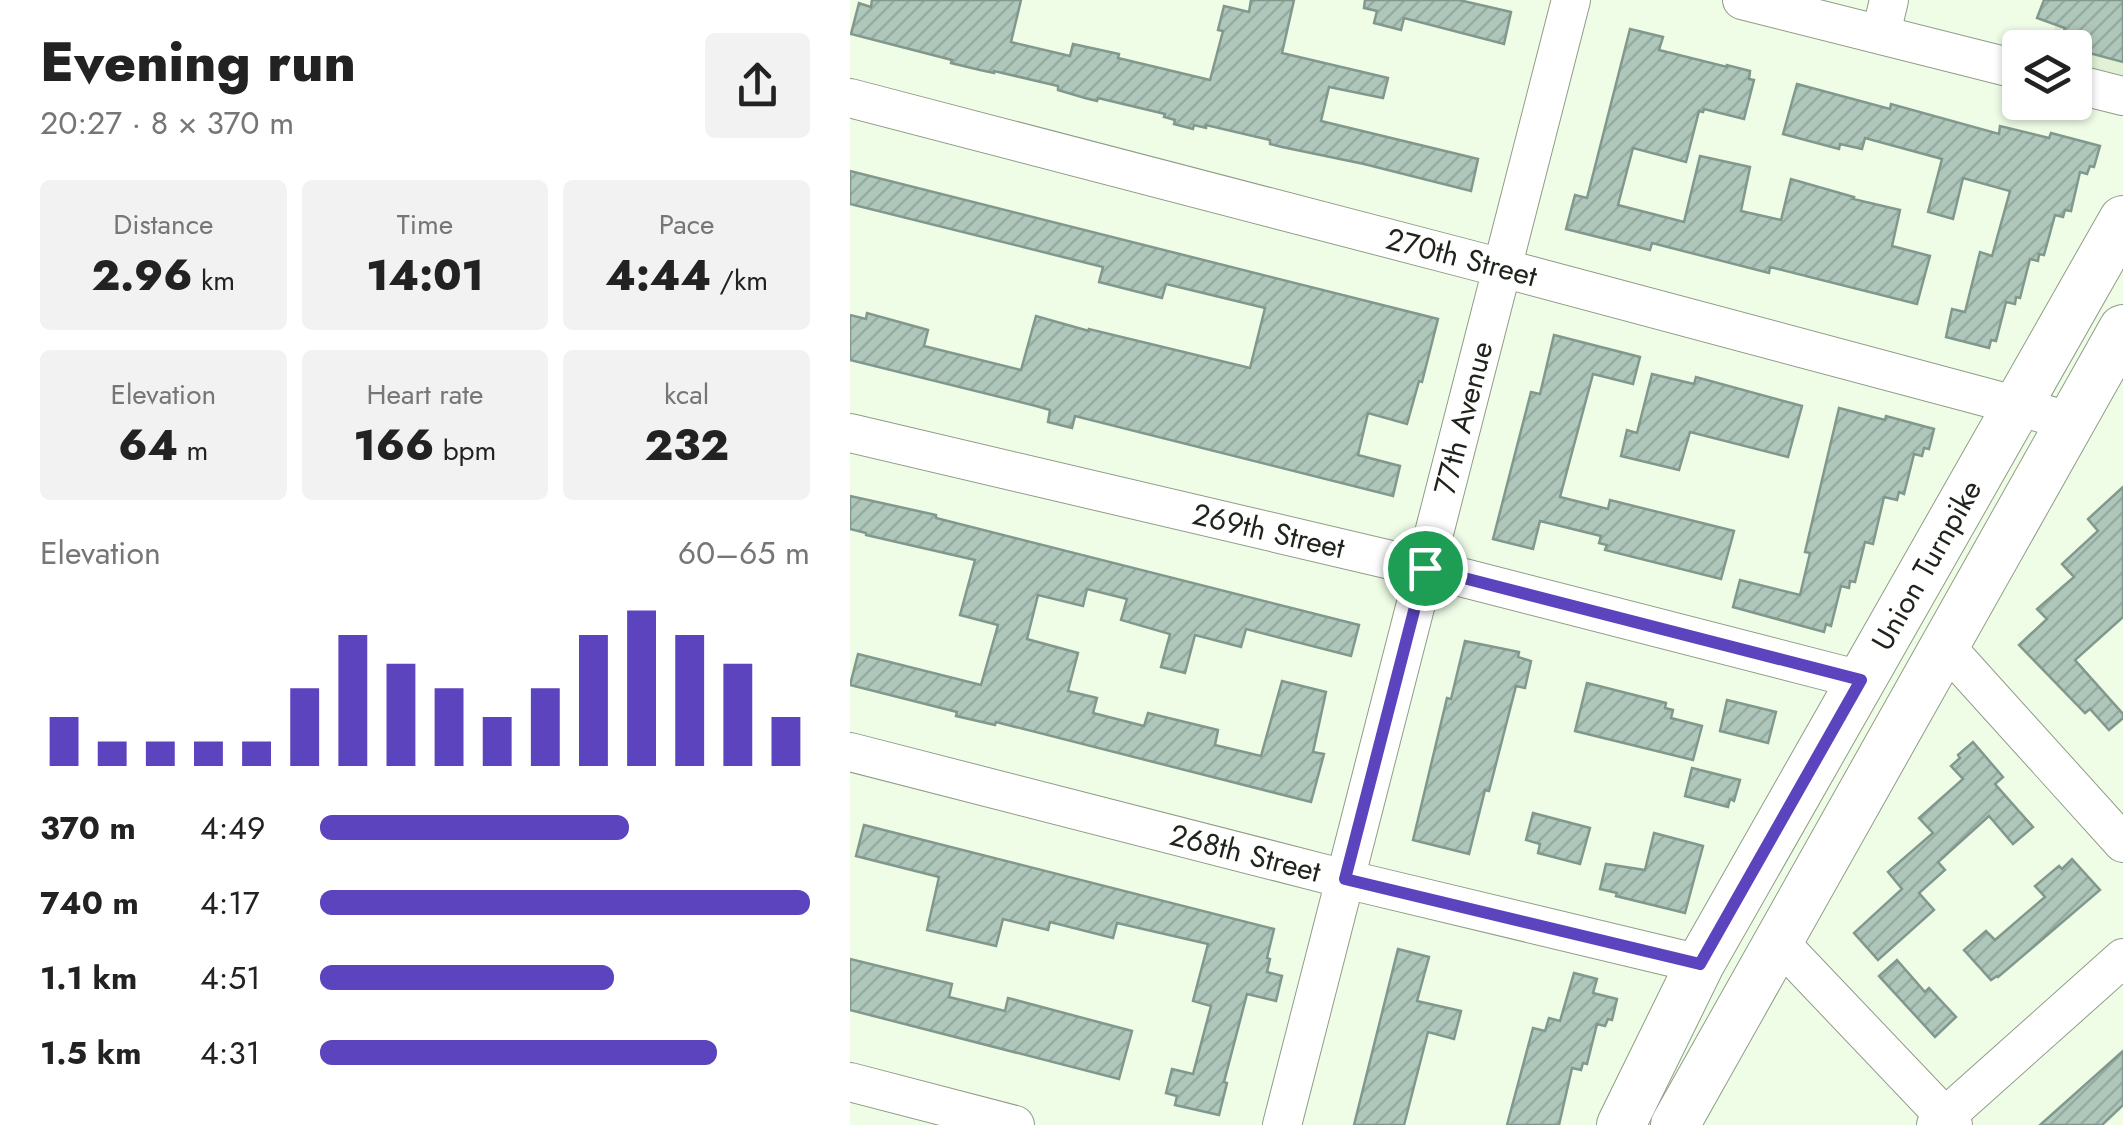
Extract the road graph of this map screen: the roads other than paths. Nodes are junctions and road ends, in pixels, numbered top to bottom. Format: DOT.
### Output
graph roads {
  1 [pos="1571,0"];
  2 [pos="1742,0"];
  3 [pos="1885,17"];
  4 [pos="2002,63"];
  5 [pos="2092,88"];
  6 [pos="2123,96"];
  7 [pos="850,98"];
  8 [pos="2123,220"];
  9 [pos="1502,268"];
  10 [pos="2060,331"];
  11 [pos="2118,354"];
  12 [pos="2017,406"];
  13 [pos="2072,422"];
  14 [pos="850,432"];
  15 [pos="1425,568"];
  16 [pos="1945,646"];
  17 [pos="1861,680"];
  18 [pos="850,752"];
  19 [pos="2123,843"];
  20 [pos="1345,879"];
  21 [pos="1779,942"];
  22 [pos="2123,958"];
  23 [pos="1700,964"];
  24 [pos="850,1082"];
  25 [pos="1945,1122"];
  26 [pos="1014,1125"];
  27 [pos="1282,1125"];
  28 [pos="1621,1125"];
  29 [pos="1676,1125"];
  1 -- 9 [label="street, 77th Avenue"];
  2 -- 3 [label="street"];
  3 -- 4 [label="street"];
  5 -- 6 [label="street"];
  7 -- 9 [label="street, 270th Street"];
  8 -- 10 [label="main road, Union Turnpike"];
  9 -- 12 [label="street, 270th Street"];
  9 -- 15 [label="street, 77th Avenue"];
  10 -- 11 [label="street"];
  10 -- 12 [label="main road, Union Turnpike"];
  11 -- 13 [label="main road, Union Turnpike"];
  12 -- 13 [label="street, 270th Street"];
  12 -- 17 [label="main road, Union Turnpike"];
  13 -- 16 [label="main road, Union Turnpike"];
  14 -- 15 [label="street, 269th Street"];
  15 -- 17 [label="street, 269th Street"];
  15 -- 20 [label="street, 77th Avenue"];
  16 -- 19 [label="street"];
  16 -- 21 [label="main road, Union Turnpike"];
  17 -- 23 [label="main road, Union Turnpike"];
  18 -- 20 [label="street, 268th Street"];
  20 -- 23 [label="street, 268th Street"];
  20 -- 27 [label="street, 77th Avenue"];
  21 -- 25 [label="street"];
  21 -- 29 [label="main road, Union Turnpike"];
  22 -- 25 [label="street"];
  23 -- 28 [label="main road, Union Turnpike"];
  24 -- 26 [label="street"];
}
